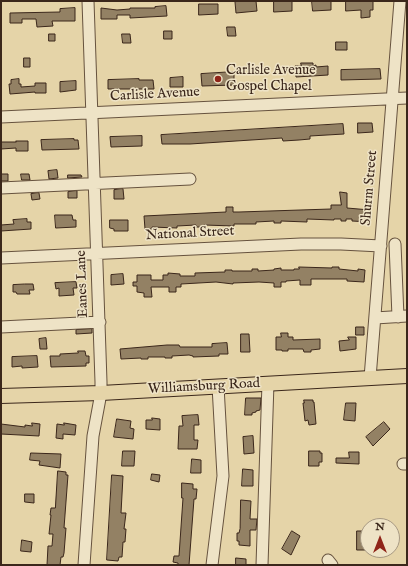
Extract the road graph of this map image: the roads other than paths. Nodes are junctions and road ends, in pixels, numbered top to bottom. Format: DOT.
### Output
graph roads {
  1 [pos="88,1"];
  2 [pos="400,1"];
  3 [pos="407,98"];
  4 [pos="392,99"];
  5 [pos="92,114"];
  6 [pos="1,117"];
  7 [pos="190,179"];
  8 [pos="95,183"];
  9 [pos="1,188"];
  10 [pos="395,244"];
  11 [pos="381,246"];
  12 [pos="98,253"];
  13 [pos="1,258"];
  14 [pos="403,317"];
  15 [pos="375,318"];
  16 [pos="100,322"];
  17 [pos="1,327"];
  18 [pos="407,376"];
  19 [pos="370,378"];
  20 [pos="268,383"];
  21 [pos="218,386"];
  22 [pos="101,392"];
  23 [pos="1,396"];
  24 [pos="84,565"];
  25 [pos="212,565"];
  26 [pos="262,565"];
  1 -- 5 [label="street, Eanes Lane"];
  2 -- 4 [label="street, Shurm Street"];
  3 -- 4 [label="street, Carlisle Avenue"];
  4 -- 5 [label="street, Carlisle Avenue"];
  4 -- 11 [label="street, Shurm Street"];
  5 -- 6 [label="street, Carlisle Avenue"];
  5 -- 8 [label="street, Eanes Lane"];
  7 -- 8 [label="street"];
  8 -- 9 [label="street"];
  8 -- 12 [label="street, Eanes Lane"];
  10 -- 14 [label="street"];
  11 -- 12 [label="street, National Street"];
  11 -- 15 [label="street, Shurm Street"];
  12 -- 13 [label="street, National Street"];
  12 -- 16 [label="street, Eanes Lane"];
  14 -- 15 [label="street"];
  15 -- 19 [label="street, Shurm Street"];
  16 -- 17 [label="street"];
  16 -- 22 [label="street, Eanes Lane"];
  18 -- 19 [label="main road, Williamsburg Road"];
  19 -- 20 [label="main road, Williamsburg Road"];
  20 -- 21 [label="main road, Williamsburg Road"];
  20 -- 26 [label="street"];
  21 -- 22 [label="main road, Williamsburg Road"];
  21 -- 25 [label="street"];
  22 -- 23 [label="main road, Williamsburg Road"];
  22 -- 24 [label="street, Eanes Lane"];
}
